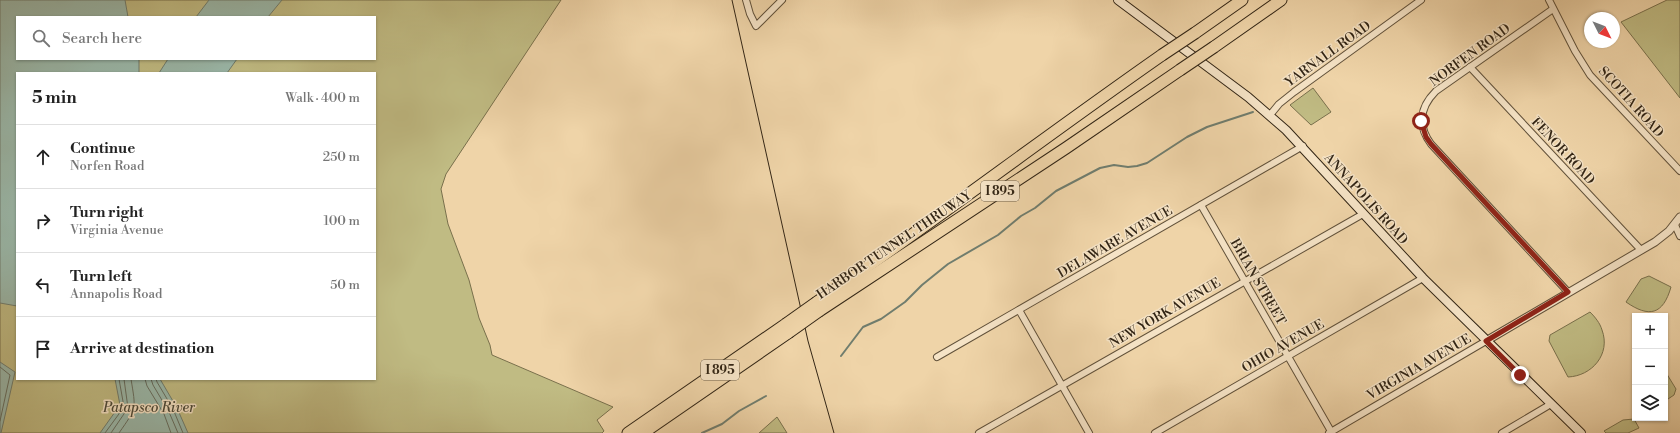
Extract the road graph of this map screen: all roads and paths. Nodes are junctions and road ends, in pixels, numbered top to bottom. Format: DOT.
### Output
graph roads {
  1 [pos="746,0"];
  2 [pos="782,0"];
  3 [pos="1118,0"];
  4 [pos="1242,0"];
  5 [pos="1281,0"];
  6 [pos="1421,0"];
  7 [pos="1549,0"];
  8 [pos="1553,9"];
  9 [pos="1470,67"];
  10 [pos="1270,115"];
  11 [pos="1303,146"];
  12 [pos="1680,171"];
  13 [pos="1201,205"];
  14 [pos="1363,214"];
  15 [pos="1680,217"];
  16 [pos="1675,225"];
  17 [pos="1680,236"];
  18 [pos="1641,250"];
  19 [pos="1423,278"];
  20 [pos="1244,281"];
  21 [pos="1568,292"];
  22 [pos="818,307"];
  23 [pos="1019,310"];
  24 [pos="1486,341"];
  25 [pos="1288,356"];
  26 [pos="937,357"];
  27 [pos="1062,385"];
  28 [pos="1551,404"];
  29 [pos="656,418"];
  30 [pos="628,433"];
  31 [pos="643,433"];
  32 [pos="979,433"];
  33 [pos="1089,433"];
  34 [pos="1155,433"];
  35 [pos="1331,433"];
  36 [pos="1502,433"];
  37 [pos="1581,433"];
  1 -- 2 [label="street"];
  3 -- 10 [label="main road, ANNAPOLIS ROAD"];
  4 -- 22 [label="highway, HARBOR TUNNEL THRUWAY / I 895, bridge"];
  5 -- 22 [label="highway, HARBOR TUNNEL THRUWAY / I 895, bridge"];
  6 -- 10 [label="street, YARNALL ROAD"];
  7 -- 8 [label="street, SCOTIA ROAD"];
  8 -- 9 [label="street, NORFEN ROAD"];
  8 -- 12 [label="street, SCOTIA ROAD"];
  9 -- 18 [label="street, FENOR ROAD"];
  9 -- 21 [label="street, NORFEN ROAD"];
  10 -- 11 [label="main road, ANNAPOLIS ROAD"];
  11 -- 13 [label="street, DELAWARE AVENUE"];
  11 -- 14 [label="main road, ANNAPOLIS ROAD"];
  13 -- 20 [label="street, BRIAN STREET"];
  13 -- 23 [label="street, DELAWARE AVENUE"];
  14 -- 19 [label="main road, ANNAPOLIS ROAD"];
  14 -- 20 [label="street, NEW YORK AVENUE"];
  15 -- 16 [label="street, VIRGINIA AVENUE"];
  16 -- 17 [label="street"];
  16 -- 18 [label="street, VIRGINIA AVENUE"];
  18 -- 21 [label="street, VIRGINIA AVENUE"];
  19 -- 24 [label="main road, ANNAPOLIS ROAD"];
  19 -- 25 [label="street, OHIO AVENUE"];
  20 -- 25 [label="street, BRIAN STREET"];
  20 -- 27 [label="street, NEW YORK AVENUE"];
  21 -- 24 [label="street, VIRGINIA AVENUE"];
  22 -- 29 [label="highway, HARBOR TUNNEL THRUWAY / I 895, bridge"];
  23 -- 26 [label="street, DELAWARE AVENUE"];
  23 -- 27 [label="street"];
  24 -- 28 [label="main road, ANNAPOLIS ROAD"];
  24 -- 35 [label="street, VIRGINIA AVENUE"];
  25 -- 34 [label="street, OHIO AVENUE"];
  25 -- 35 [label="street, BRIAN STREET"];
  27 -- 32 [label="street, NEW YORK AVENUE"];
  27 -- 33 [label="street"];
  28 -- 36 [label="street"];
  28 -- 37 [label="main road, ANNAPOLIS ROAD"];
  29 -- 30 [label="highway, HARBOR TUNNEL THRUWAY / I 895"];
  29 -- 31 [label="highway, HARBOR TUNNEL THRUWAY / I 895"];
}
